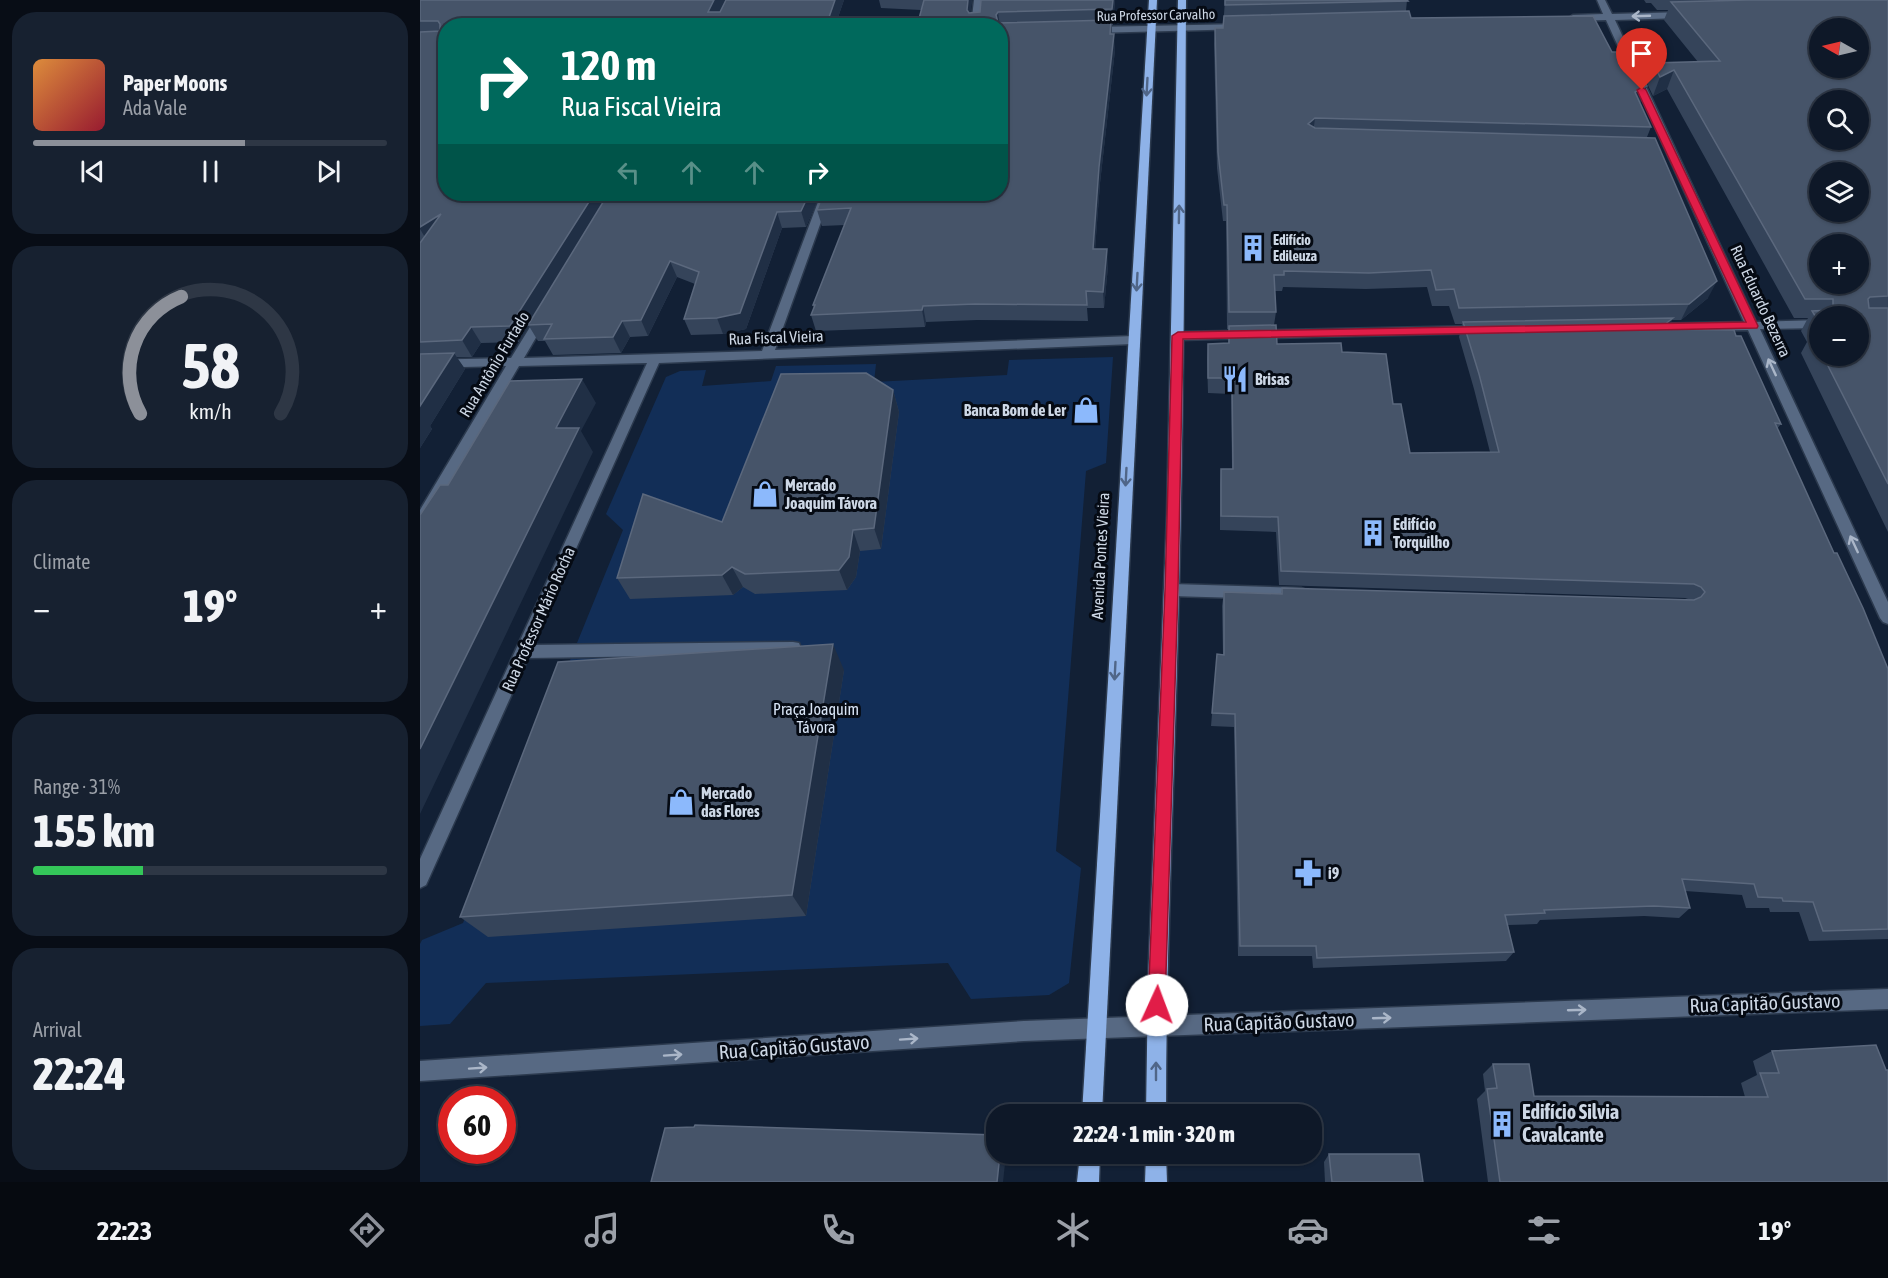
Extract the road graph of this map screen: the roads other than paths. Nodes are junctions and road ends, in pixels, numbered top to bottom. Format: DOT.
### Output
graph roads {
  1 [pos="978,0"];
  2 [pos="1153,0"];
  3 [pos="1182,0"];
  4 [pos="1600,0"];
  5 [pos="1696,15"];
  6 [pos="1607,17"];
  7 [pos="976,18"];
  8 [pos="1566,18"];
  9 [pos="1248,26"];
  10 [pos="1181,28"];
  11 [pos="1150,29"];
  12 [pos="1080,31"];
  13 [pos="823,201"];
  14 [pos="550,302"];
  15 [pos="1809,324"];
  16 [pos="1753,326"];
  17 [pos="1635,328"];
  18 [pos="1493,330"];
  19 [pos="1178,336"];
  20 [pos="1133,340"];
  21 [pos="767,354"];
  22 [pos="655,359"];
  23 [pos="514,362"];
  24 [pos="420,364"];
  25 [pos="420,522"];
  26 [pos="1172,590"];
  27 [pos="1315,594"];
  28 [pos="1883,597"];
  29 [pos="1888,618"];
  30 [pos="814,647"];
  31 [pos="523,652"];
  32 [pos="420,879"];
  33 [pos="1888,999"];
  34 [pos="1156,1027"];
  35 [pos="1096,1030"];
  36 [pos="420,1071"];
  37 [pos="1092,1104"];
  38 [pos="1156,1104"];
  39 [pos="1089,1164"];
  40 [pos="1156,1164"];
  41 [pos="1088,1182"];
  42 [pos="1156,1182"];
  1 -- 7 [label="street"];
  2 -- 11 [label="main road, Avenida Pontes Vieira"];
  3 -- 10 [label="main road"];
  4 -- 6 [label="street, Rua Eduardo Bezerra"];
  5 -- 6 [label="street, one-way"];
  6 -- 8 [label="street"];
  6 -- 16 [label="street, Rua Eduardo Bezerra"];
  9 -- 10 [label="street, Rua Professor Carvalho"];
  10 -- 11 [label="street, Rua Professor Carvalho"];
  19 -- 10 [label="main road, one-way"];
  11 -- 12 [label="street, Rua Professor Carvalho"];
  11 -- 20 [label="main road, Avenida Pontes Vieira, one-way"];
  13 -- 21 [label="street"];
  14 -- 23 [label="street, Rua Antônio Furtado"];
  15 -- 16 [label="street"];
  16 -- 17 [label="street"];
  28 -- 16 [label="street, Rua Eduardo Bezerra, one-way"];
  18 -- 19 [label="street"];
  19 -- 26 [label="main road"];
  20 -- 21 [label="street, Rua Fiscal Vieira"];
  20 -- 35 [label="main road, Avenida Pontes Vieira, one-way"];
  21 -- 22 [label="street, Rua Fiscal Vieira"];
  22 -- 23 [label="street, Rua Fiscal Vieira"];
  22 -- 31 [label="street, Rua Professor Mário Rocha"];
  23 -- 24 [label="street, Rua Fiscal Vieira"];
  23 -- 25 [label="street, Rua Antônio Furtado"];
  26 -- 27 [label="street"];
  26 -- 34 [label="main road"];
  28 -- 29 [label="street, Rua Eduardo Bezerra"];
  30 -- 31 [label="street"];
  31 -- 32 [label="street, Rua Professor Mário Rocha"];
  34 -- 33 [label="street, Rua Capitão Gustavo, one-way"];
  34 -- 35 [label="street, Rua Capitão Gustavo"];
  38 -- 34 [label="main road, one-way"];
  36 -- 35 [label="street, Rua Capitão Gustavo, one-way"];
  35 -- 37 [label="main road, Avenida Pontes Vieira"];
  39 -- 41 [label="main road"];
  40 -- 42 [label="main road"];
}
